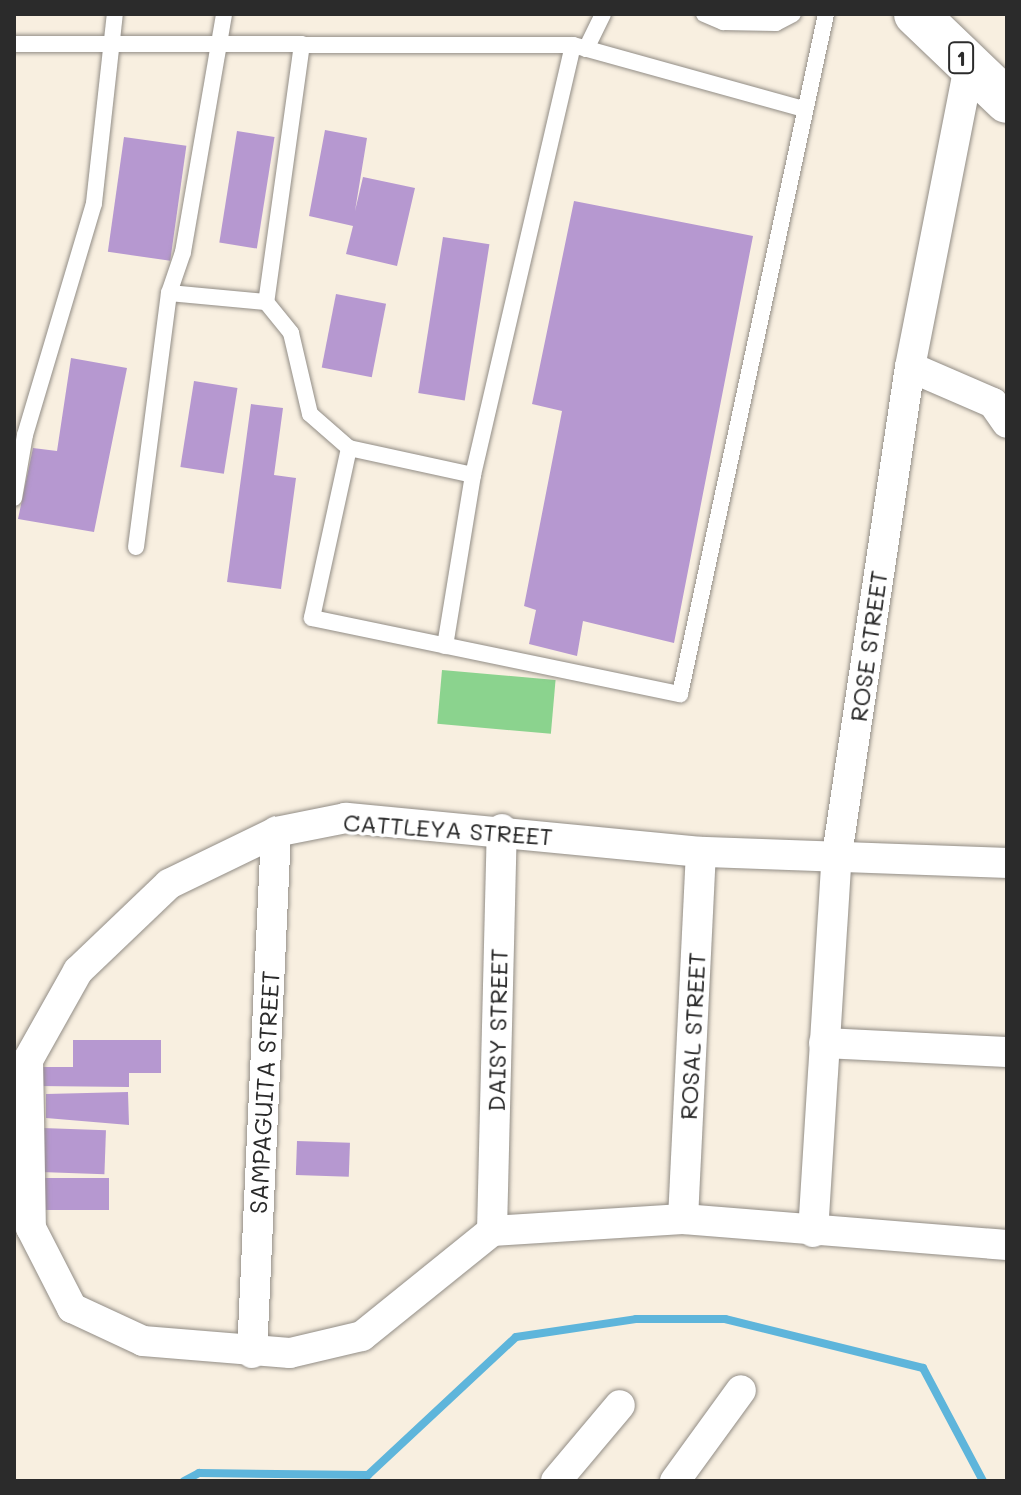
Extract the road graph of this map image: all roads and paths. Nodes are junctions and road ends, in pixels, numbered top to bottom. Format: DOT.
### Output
graph roads {
  1 [pos="115,14"];
  2 [pos="224,14"];
  3 [pos="603,14"];
  4 [pos="704,14"];
  5 [pos="793,14"];
  6 [pos="826,14"];
  7 [pos="916,14"];
  8 [pos="14,44"];
  9 [pos="111,44"];
  10 [pos="219,44"];
  11 [pos="302,44"];
  12 [pos="580,47"];
  13 [pos="969,65"];
  14 [pos="1007,101"];
  15 [pos="803,109"];
  16 [pos="169,293"];
  17 [pos="266,302"];
  18 [pos="910,367"];
  19 [pos="1007,423"];
  20 [pos="349,448"];
  21 [pos="473,475"];
  22 [pos="14,498"];
  23 [pos="136,547"];
  24 [pos="445,646"];
  25 [pos="502,829"];
  26 [pos="276,832"];
  27 [pos="701,852"];
  28 [pos="837,855"];
  29 [pos="1007,863"];
  30 [pos="824,1043"];
  31 [pos="1007,1052"];
  32 [pos="683,1219"];
  33 [pos="492,1231"];
  34 [pos="813,1232"];
  35 [pos="1007,1245"];
  36 [pos="252,1353"];
  37 [pos="741,1390"];
  38 [pos="620,1405"];
  39 [pos="556,1481"];
  40 [pos="675,1481"];
  1 -- 9 [label="lane"];
  2 -- 10 [label="lane"];
  3 -- 12 [label="lane"];
  4 -- 5 [label="lane"];
  6 -- 15 [label="lane"];
  7 -- 13 [label="highway, 1"];
  8 -- 9 [label="lane"];
  9 -- 10 [label="lane"];
  9 -- 22 [label="lane"];
  10 -- 11 [label="lane"];
  10 -- 16 [label="lane"];
  11 -- 12 [label="lane"];
  11 -- 17 [label="lane"];
  12 -- 15 [label="lane"];
  12 -- 21 [label="lane"];
  13 -- 14 [label="highway, 1"];
  13 -- 18 [label="street, ROSE STREET"];
  15 -- 24 [label="lane"];
  16 -- 17 [label="lane"];
  16 -- 23 [label="lane"];
  17 -- 20 [label="lane"];
  18 -- 19 [label="street"];
  18 -- 28 [label="street, ROSE STREET"];
  20 -- 21 [label="lane"];
  20 -- 24 [label="lane"];
  21 -- 24 [label="lane"];
  25 -- 26 [label="street, CATTLEYA STREET"];
  25 -- 27 [label="street, CATTLEYA STREET"];
  25 -- 33 [label="street, DAISY STREET"];
  26 -- 36 [label="street, SAMPAGUITA STREET"];
  26 -- 36 [label="street, CATTLEYA STREET"];
  27 -- 28 [label="street, CATTLEYA STREET"];
  27 -- 32 [label="street, ROSAL STREET"];
  28 -- 29 [label="street, CATTLEYA STREET"];
  28 -- 30 [label="street, ROSE STREET"];
  30 -- 31 [label="street"];
  30 -- 34 [label="street, ROSE STREET"];
  32 -- 33 [label="street"];
  32 -- 34 [label="street"];
  33 -- 36 [label="street, CATTLEYA STREET"];
  34 -- 35 [label="street"];
  37 -- 40 [label="street"];
  38 -- 39 [label="street"];
}
